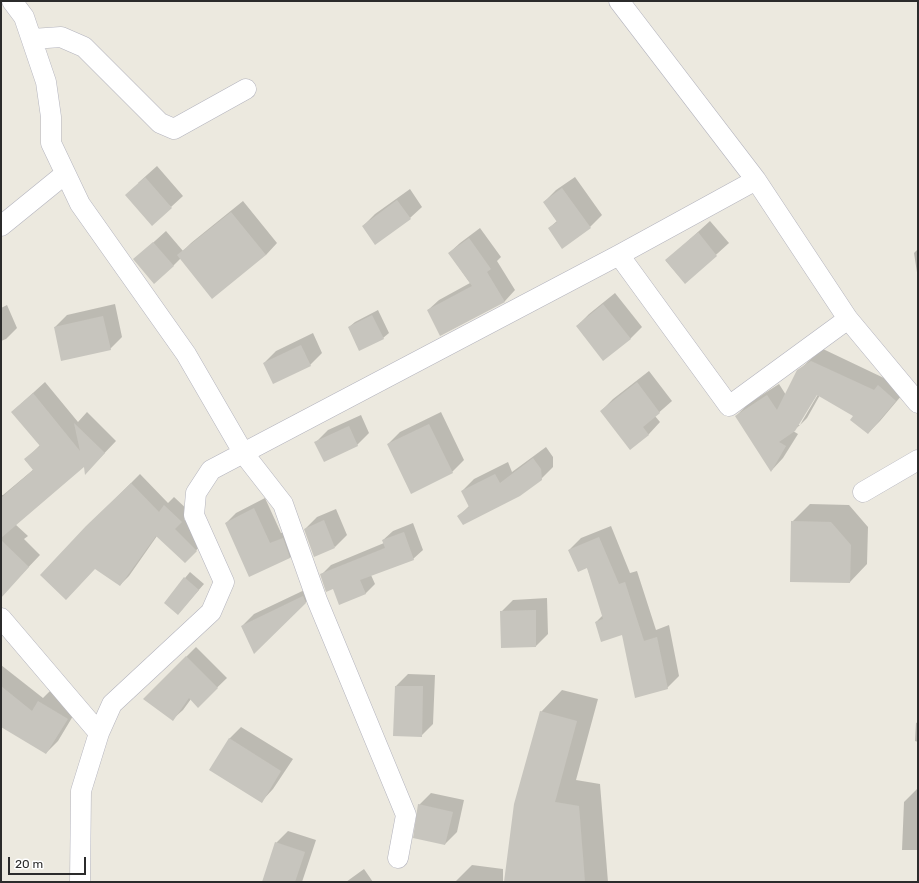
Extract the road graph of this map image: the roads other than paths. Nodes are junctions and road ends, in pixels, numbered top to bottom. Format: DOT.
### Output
graph roads {
  1 [pos="12,1"];
  2 [pos="619,1"];
  3 [pos="32,39"];
  4 [pos="246,89"];
  5 [pos="66,174"];
  6 [pos="756,180"];
  7 [pos="1,226"];
  8 [pos="619,255"];
  9 [pos="848,319"];
  10 [pos="918,403"];
  11 [pos="244,454"];
  12 [pos="918,460"];
  13 [pos="863,492"];
  14 [pos="1,618"];
  15 [pos="99,733"];
  16 [pos="398,858"];
  17 [pos="80,882"];
  1 -- 3 [label="street"];
  2 -- 6 [label="street"];
  3 -- 4 [label="street"];
  3 -- 5 [label="street"];
  5 -- 7 [label="street"];
  5 -- 11 [label="street"];
  6 -- 8 [label="street"];
  6 -- 9 [label="street"];
  8 -- 9 [label="street"];
  8 -- 11 [label="street"];
  9 -- 10 [label="street"];
  11 -- 15 [label="street"];
  11 -- 16 [label="street"];
  12 -- 13 [label="street"];
  14 -- 15 [label="street"];
  15 -- 17 [label="street"];
}
